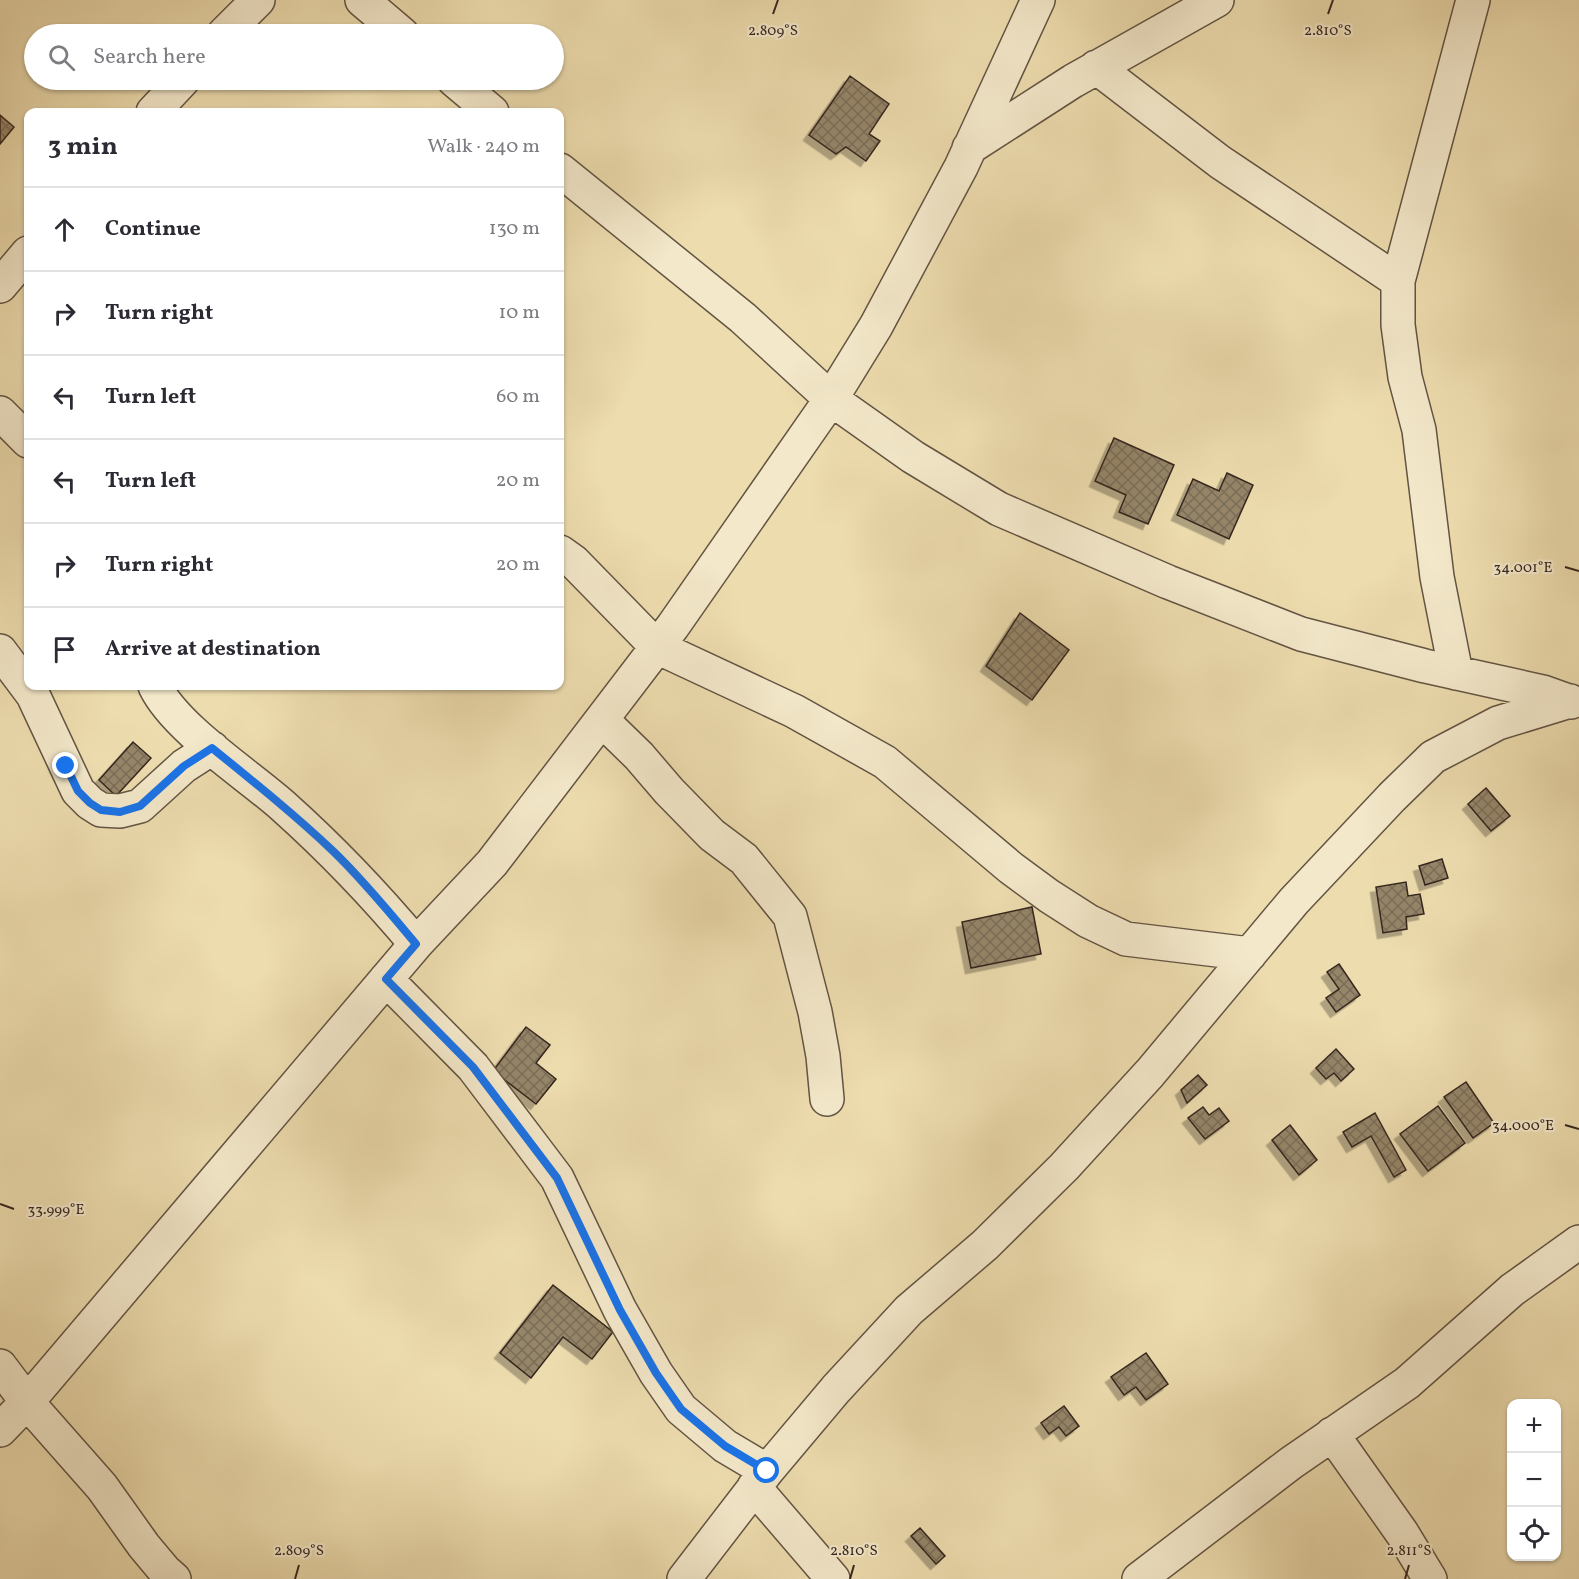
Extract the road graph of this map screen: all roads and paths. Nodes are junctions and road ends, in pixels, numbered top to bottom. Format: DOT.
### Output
graph roads {
  1 [pos="258,0"];
  2 [pos="362,0"];
  3 [pos="1038,0"];
  4 [pos="1217,0"];
  5 [pos="1473,0"];
  6 [pos="234,24"];
  7 [pos="390,24"];
  8 [pos="1096,68"];
  9 [pos="174,90"];
  10 [pos="466,90"];
  11 [pos="157,108"];
  12 [pos="487,108"];
  13 [pos="969,148"];
  14 [pos="564,173"];
  15 [pos="24,259"];
  16 [pos="1398,281"];
  17 [pos="0,286"];
  18 [pos="831,399"];
  19 [pos="0,413"];
  20 [pos="24,437"];
  21 [pos="564,555"];
  22 [pos="657,648"];
  23 [pos="0,651"];
  24 [pos="1456,673"];
  25 [pos="24,683"];
  26 [pos="29,690"];
  27 [pos="157,690"];
  28 [pos="1574,703"];
  29 [pos="602,720"];
  30 [pos="212,748"];
  31 [pos="416,944"];
  32 [pos="1250,954"];
  33 [pos="386,979"];
  34 [pos="827,1099"];
  35 [pos="1579,1242"];
  36 [pos="0,1366"];
  37 [pos="27,1402"];
  38 [pos="0,1430"];
  39 [pos="1332,1434"];
  40 [pos="761,1479"];
  41 [pos="174,1579"];
  42 [pos="684,1579"];
  43 [pos="832,1579"];
  44 [pos="1139,1579"];
  45 [pos="1430,1579"];
  1 -- 6 [label="street"];
  2 -- 7 [label="street"];
  3 -- 13 [label="street"];
  4 -- 8 [label="street"];
  5 -- 16 [label="street"];
  8 -- 13 [label="street"];
  8 -- 16 [label="street"];
  9 -- 11 [label="street"];
  10 -- 12 [label="street"];
  13 -- 18 [label="street"];
  14 -- 18 [label="street"];
  15 -- 17 [label="street"];
  16 -- 24 [label="street"];
  18 -- 22 [label="street"];
  18 -- 24 [label="street"];
  19 -- 20 [label="street"];
  21 -- 22 [label="street"];
  22 -- 29 [label="street"];
  22 -- 32 [label="street"];
  23 -- 25 [label="street"];
  24 -- 28 [label="street"];
  26 -- 30 [label="street"];
  27 -- 30 [label="street"];
  28 -- 32 [label="street"];
  29 -- 31 [label="street"];
  29 -- 34 [label="street"];
  30 -- 31 [label="street"];
  31 -- 33 [label="street"];
  32 -- 40 [label="street"];
  33 -- 37 [label="street"];
  33 -- 40 [label="street"];
  35 -- 39 [label="street"];
  36 -- 37 [label="street"];
  37 -- 38 [label="street"];
  37 -- 41 [label="street"];
  39 -- 44 [label="street"];
  39 -- 45 [label="street"];
  40 -- 42 [label="street"];
  40 -- 43 [label="street"];
}
